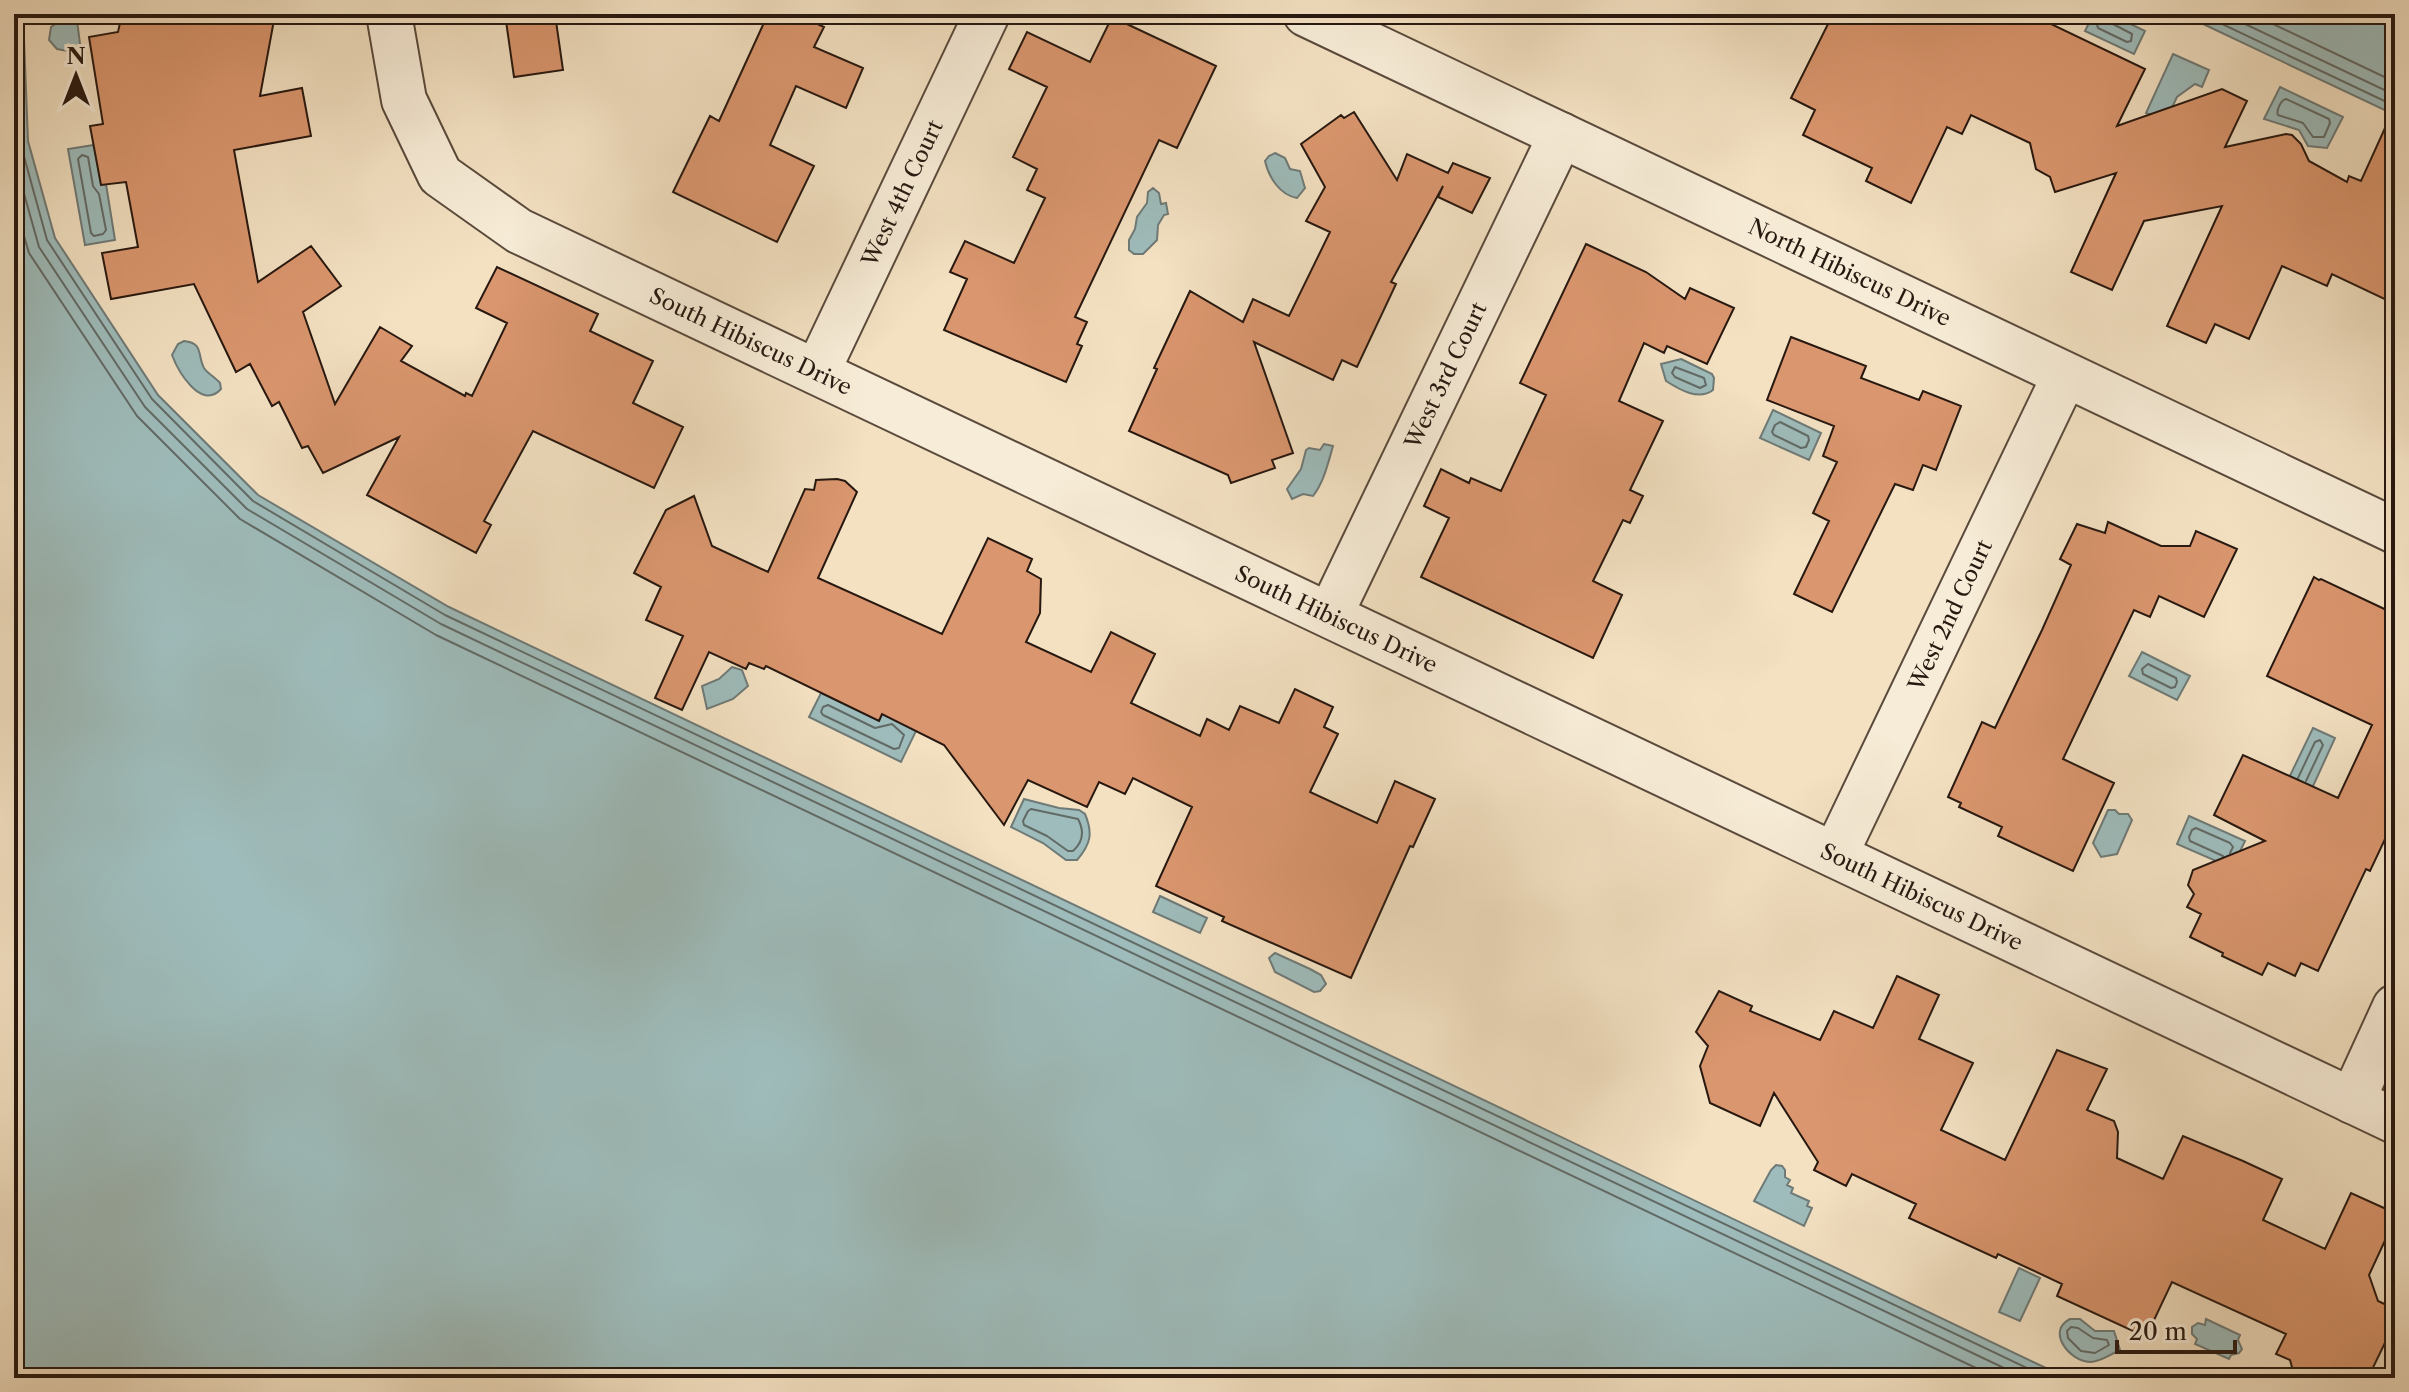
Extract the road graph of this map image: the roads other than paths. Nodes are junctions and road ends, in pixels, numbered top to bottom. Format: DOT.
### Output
graph roads {
  1 [pos="389,14"];
  2 [pos="987,14"];
  3 [pos="1306,14"];
  4 [pos="1561,135"];
  5 [pos="817,372"];
  6 [pos="2065,375"];
  7 [pos="2395,531"];
  8 [pos="1330,615"];
  9 [pos="1835,855"];
  10 [pos="2395,1007"];
  11 [pos="2352,1101"];
  12 [pos="2395,1121"];
  1 -- 5 [label="street, South Hibiscus Drive"];
  2 -- 5 [label="street, West 4th Court"];
  3 -- 4 [label="street, North Hibiscus Drive"];
  4 -- 6 [label="street, North Hibiscus Drive"];
  4 -- 8 [label="street, West 3rd Court"];
  5 -- 8 [label="street, South Hibiscus Drive"];
  6 -- 7 [label="street, North Hibiscus Drive"];
  6 -- 9 [label="street, West 2nd Court"];
  8 -- 9 [label="street, South Hibiscus Drive"];
  9 -- 11 [label="street, South Hibiscus Drive"];
  10 -- 11 [label="street"];
  11 -- 12 [label="street, South Hibiscus Drive"];
}
